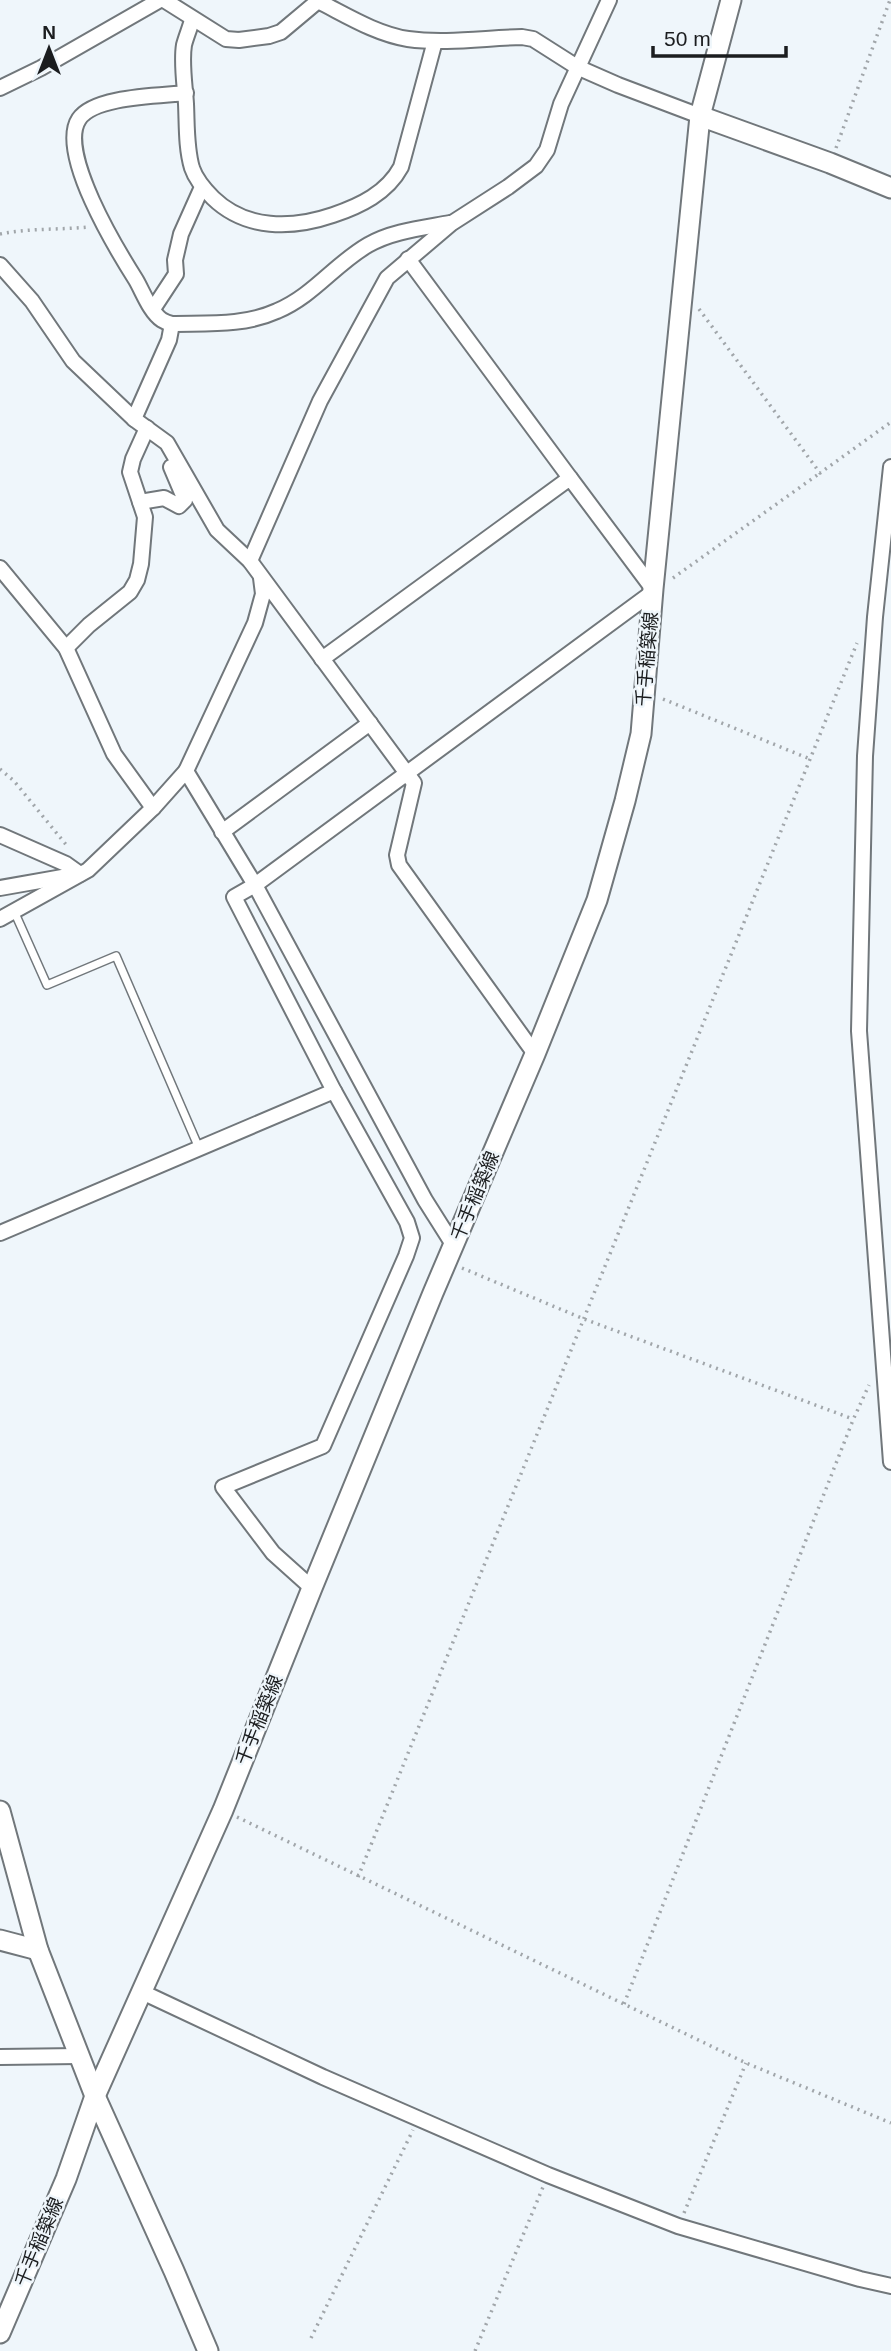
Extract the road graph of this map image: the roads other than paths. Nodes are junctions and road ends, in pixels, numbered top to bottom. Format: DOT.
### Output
graph roads {
  1 [pos="162,0"];
  2 [pos="609,0"];
  3 [pos="731,0"];
  4 [pos="192,20"];
  5 [pos="435,41"];
  6 [pos="577,67"];
  7 [pos="0,88"];
  8 [pos="186,93"];
  9 [pos="700,116"];
  10 [pos="202,187"];
  11 [pos="891,188"];
  12 [pos="452,223"];
  13 [pos="408,259"];
  14 [pos="0,265"];
  15 [pos="153,309"];
  16 [pos="172,324"];
  17 [pos="134,419"];
  18 [pos="146,428"];
  19 [pos="173,455"];
  20 [pos="891,467"];
  21 [pos="570,478"];
  22 [pos="140,502"];
  23 [pos="250,561"];
  24 [pos="0,568"];
  25 [pos="261,576"];
  26 [pos="653,591"];
  27 [pos="66,648"];
  28 [pos="323,659"];
  29 [pos="370,723"];
  30 [pos="186,771"];
  31 [pos="407,774"];
  32 [pos="153,808"];
  33 [pos="222,832"];
  34 [pos="0,835"];
  35 [pos="84,872"];
  36 [pos="255,885"];
  37 [pos="0,888"];
  38 [pos="14,911"];
  39 [pos="0,919"];
  40 [pos="536,1054"];
  41 [pos="334,1091"];
  42 [pos="199,1148"];
  43 [pos="0,1233"];
  44 [pos="451,1254"];
  45 [pos="891,1462"];
  46 [pos="312,1588"];
  47 [pos="0,1811"];
  48 [pos="0,1941"];
  49 [pos="38,1950"];
  50 [pos="142,1992"];
  51 [pos="79,2056"];
  52 [pos="0,2057"];
  53 [pos="95,2096"];
  54 [pos="891,2286"];
  55 [pos="0,2333"];
  56 [pos="208,2351"];
  1 -- 4 [label="street"];
  1 -- 7 [label="street"];
  2 -- 6 [label="street"];
  3 -- 9 [label="main road, 千手稲築線"];
  4 -- 5 [label="street"];
  4 -- 8 [label="street"];
  5 -- 6 [label="street"];
  5 -- 10 [label="street"];
  6 -- 9 [label="street"];
  6 -- 12 [label="street"];
  8 -- 10 [label="street"];
  8 -- 15 [label="street"];
  9 -- 11 [label="main road"];
  9 -- 26 [label="main road, 千手稲築線"];
  10 -- 15 [label="street"];
  12 -- 13 [label="street"];
  12 -- 16 [label="street"];
  13 -- 21 [label="street"];
  13 -- 23 [label="street"];
  14 -- 17 [label="street"];
  15 -- 16 [label="street"];
  16 -- 17 [label="street"];
  17 -- 18 [label="street"];
  18 -- 19 [label="street"];
  18 -- 22 [label="street"];
  19 -- 22 [label="street"];
  19 -- 23 [label="street"];
  20 -- 45 [label="street"];
  21 -- 26 [label="street"];
  21 -- 28 [label="street"];
  22 -- 27 [label="street"];
  23 -- 25 [label="street"];
  24 -- 27 [label="street"];
  25 -- 28 [label="street"];
  25 -- 30 [label="street"];
  26 -- 31 [label="street"];
  26 -- 40 [label="main road, 千手稲築線"];
  27 -- 32 [label="street"];
  28 -- 29 [label="street"];
  29 -- 31 [label="street"];
  29 -- 33 [label="street"];
  30 -- 32 [label="street"];
  30 -- 33 [label="street"];
  31 -- 36 [label="street"];
  31 -- 40 [label="street"];
  32 -- 35 [label="street"];
  33 -- 36 [label="street"];
  34 -- 35 [label="street"];
  35 -- 37 [label="street"];
  35 -- 38 [label="street"];
  36 -- 41 [label="street"];
  36 -- 44 [label="street"];
  38 -- 39 [label="street"];
  38 -- 42 [label="lane"];
  40 -- 44 [label="main road, 千手稲築線"];
  41 -- 42 [label="street"];
  41 -- 46 [label="street"];
  42 -- 43 [label="street"];
  44 -- 46 [label="main road, 千手稲築線"];
  46 -- 50 [label="main road, 千手稲築線"];
  47 -- 49 [label="main road"];
  48 -- 49 [label="main road"];
  49 -- 51 [label="main road"];
  50 -- 53 [label="main road, 千手稲築線"];
  50 -- 54 [label="street"];
  51 -- 52 [label="street"];
  51 -- 53 [label="main road"];
  53 -- 55 [label="main road, 千手稲築線"];
  53 -- 56 [label="main road"];
}
